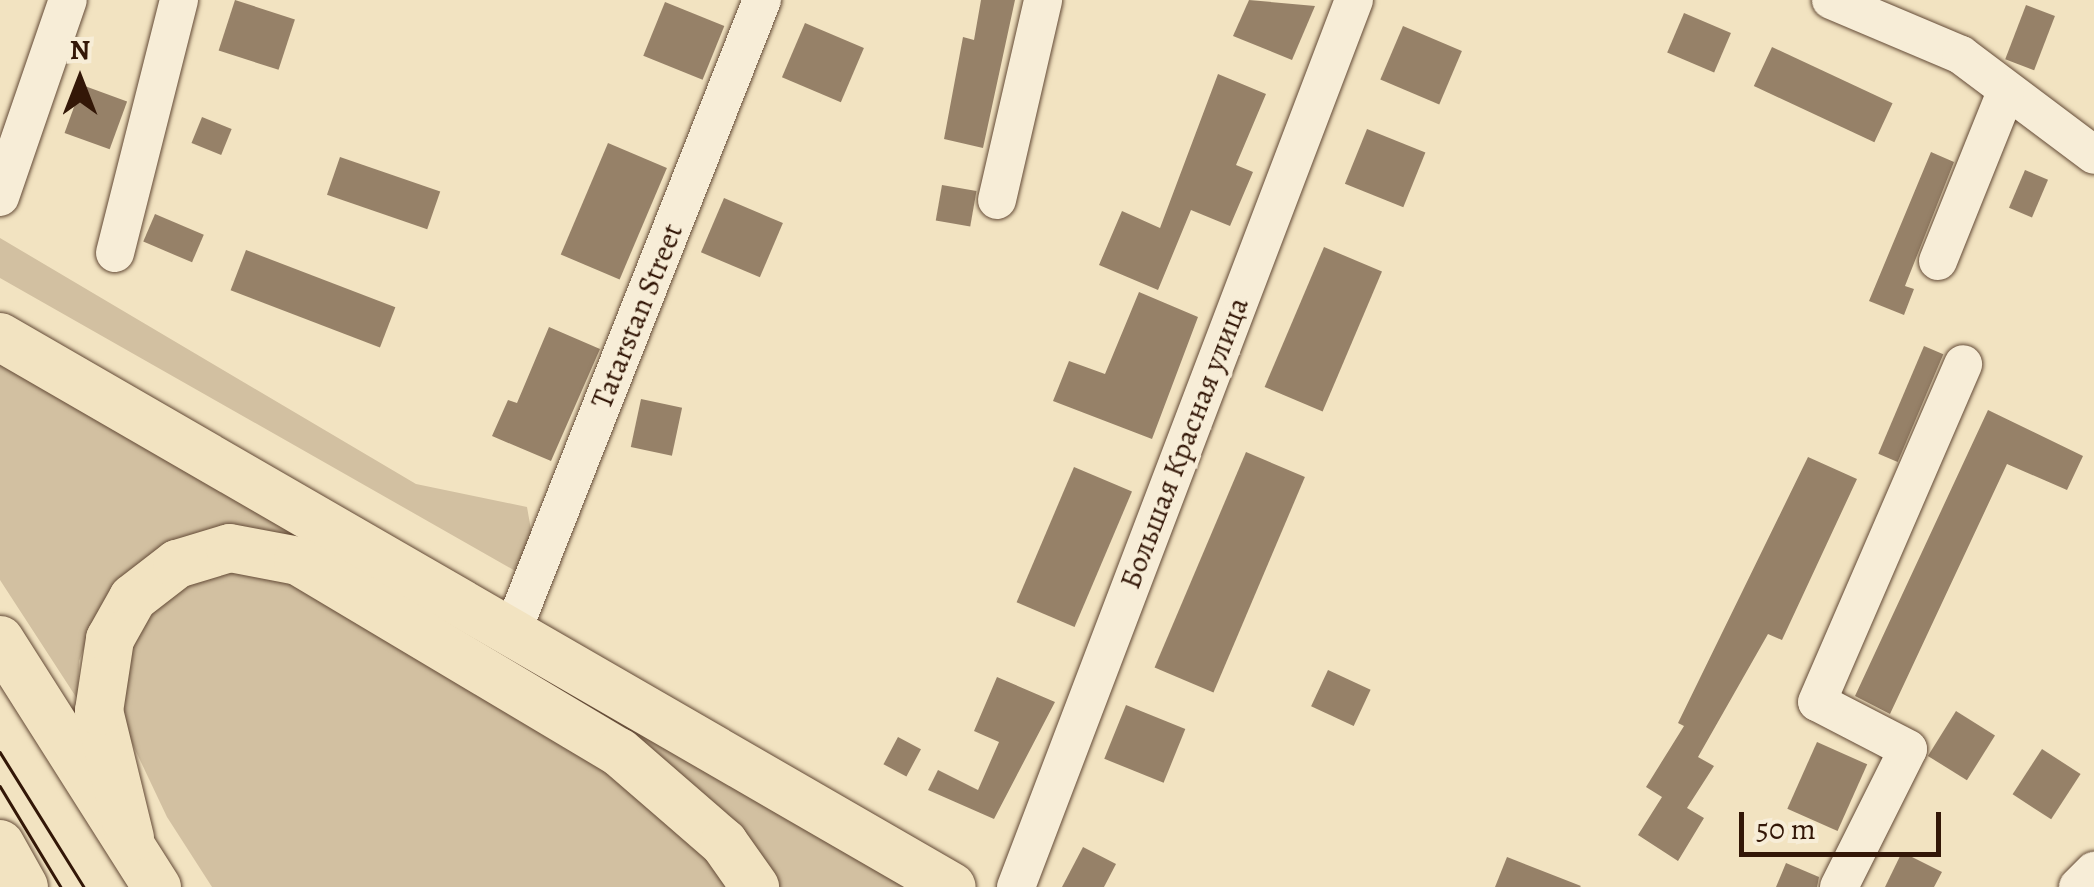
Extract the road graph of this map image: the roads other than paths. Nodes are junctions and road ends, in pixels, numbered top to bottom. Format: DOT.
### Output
graph roads {
  1 [pos="68,0"];
  2 [pos="179,0"];
  3 [pos="762,0"];
  4 [pos="1043,0"];
  5 [pos="1354,0"];
  6 [pos="1831,0"];
  7 [pos="2005,94"];
  8 [pos="2094,155"];
  9 [pos="0,196"];
  10 [pos="997,200"];
  11 [pos="115,253"];
  12 [pos="1938,261"];
  13 [pos="0,337"];
  14 [pos="1963,364"];
  15 [pos="512,632"];
  16 [pos="0,640"];
  17 [pos="130,838"];
  18 [pos="2094,871"];
  19 [pos="157,887"];
  20 [pos="755,887"];
  21 [pos="952,887"];
  22 [pos="1016,887"];
  23 [pos="1839,887"];
  24 [pos="2078,887"];
  1 -- 9 [label="street"];
  2 -- 11 [label="street"];
  3 -- 15 [label="street, Tatarstan Street"];
  4 -- 10 [label="street"];
  5 -- 22 [label="street, Большая Красная улица"];
  6 -- 7 [label="street"];
  7 -- 8 [label="street"];
  7 -- 12 [label="street"];
  13 -- 15 [label="main road"];
  14 -- 23 [label="street"];
  15 -- 21 [label="main road"];
  16 -- 17 [label="main road"];
  17 -- 19 [label="main road"];
  17 -- 20 [label="main road"];
  18 -- 24 [label="street"];
}
